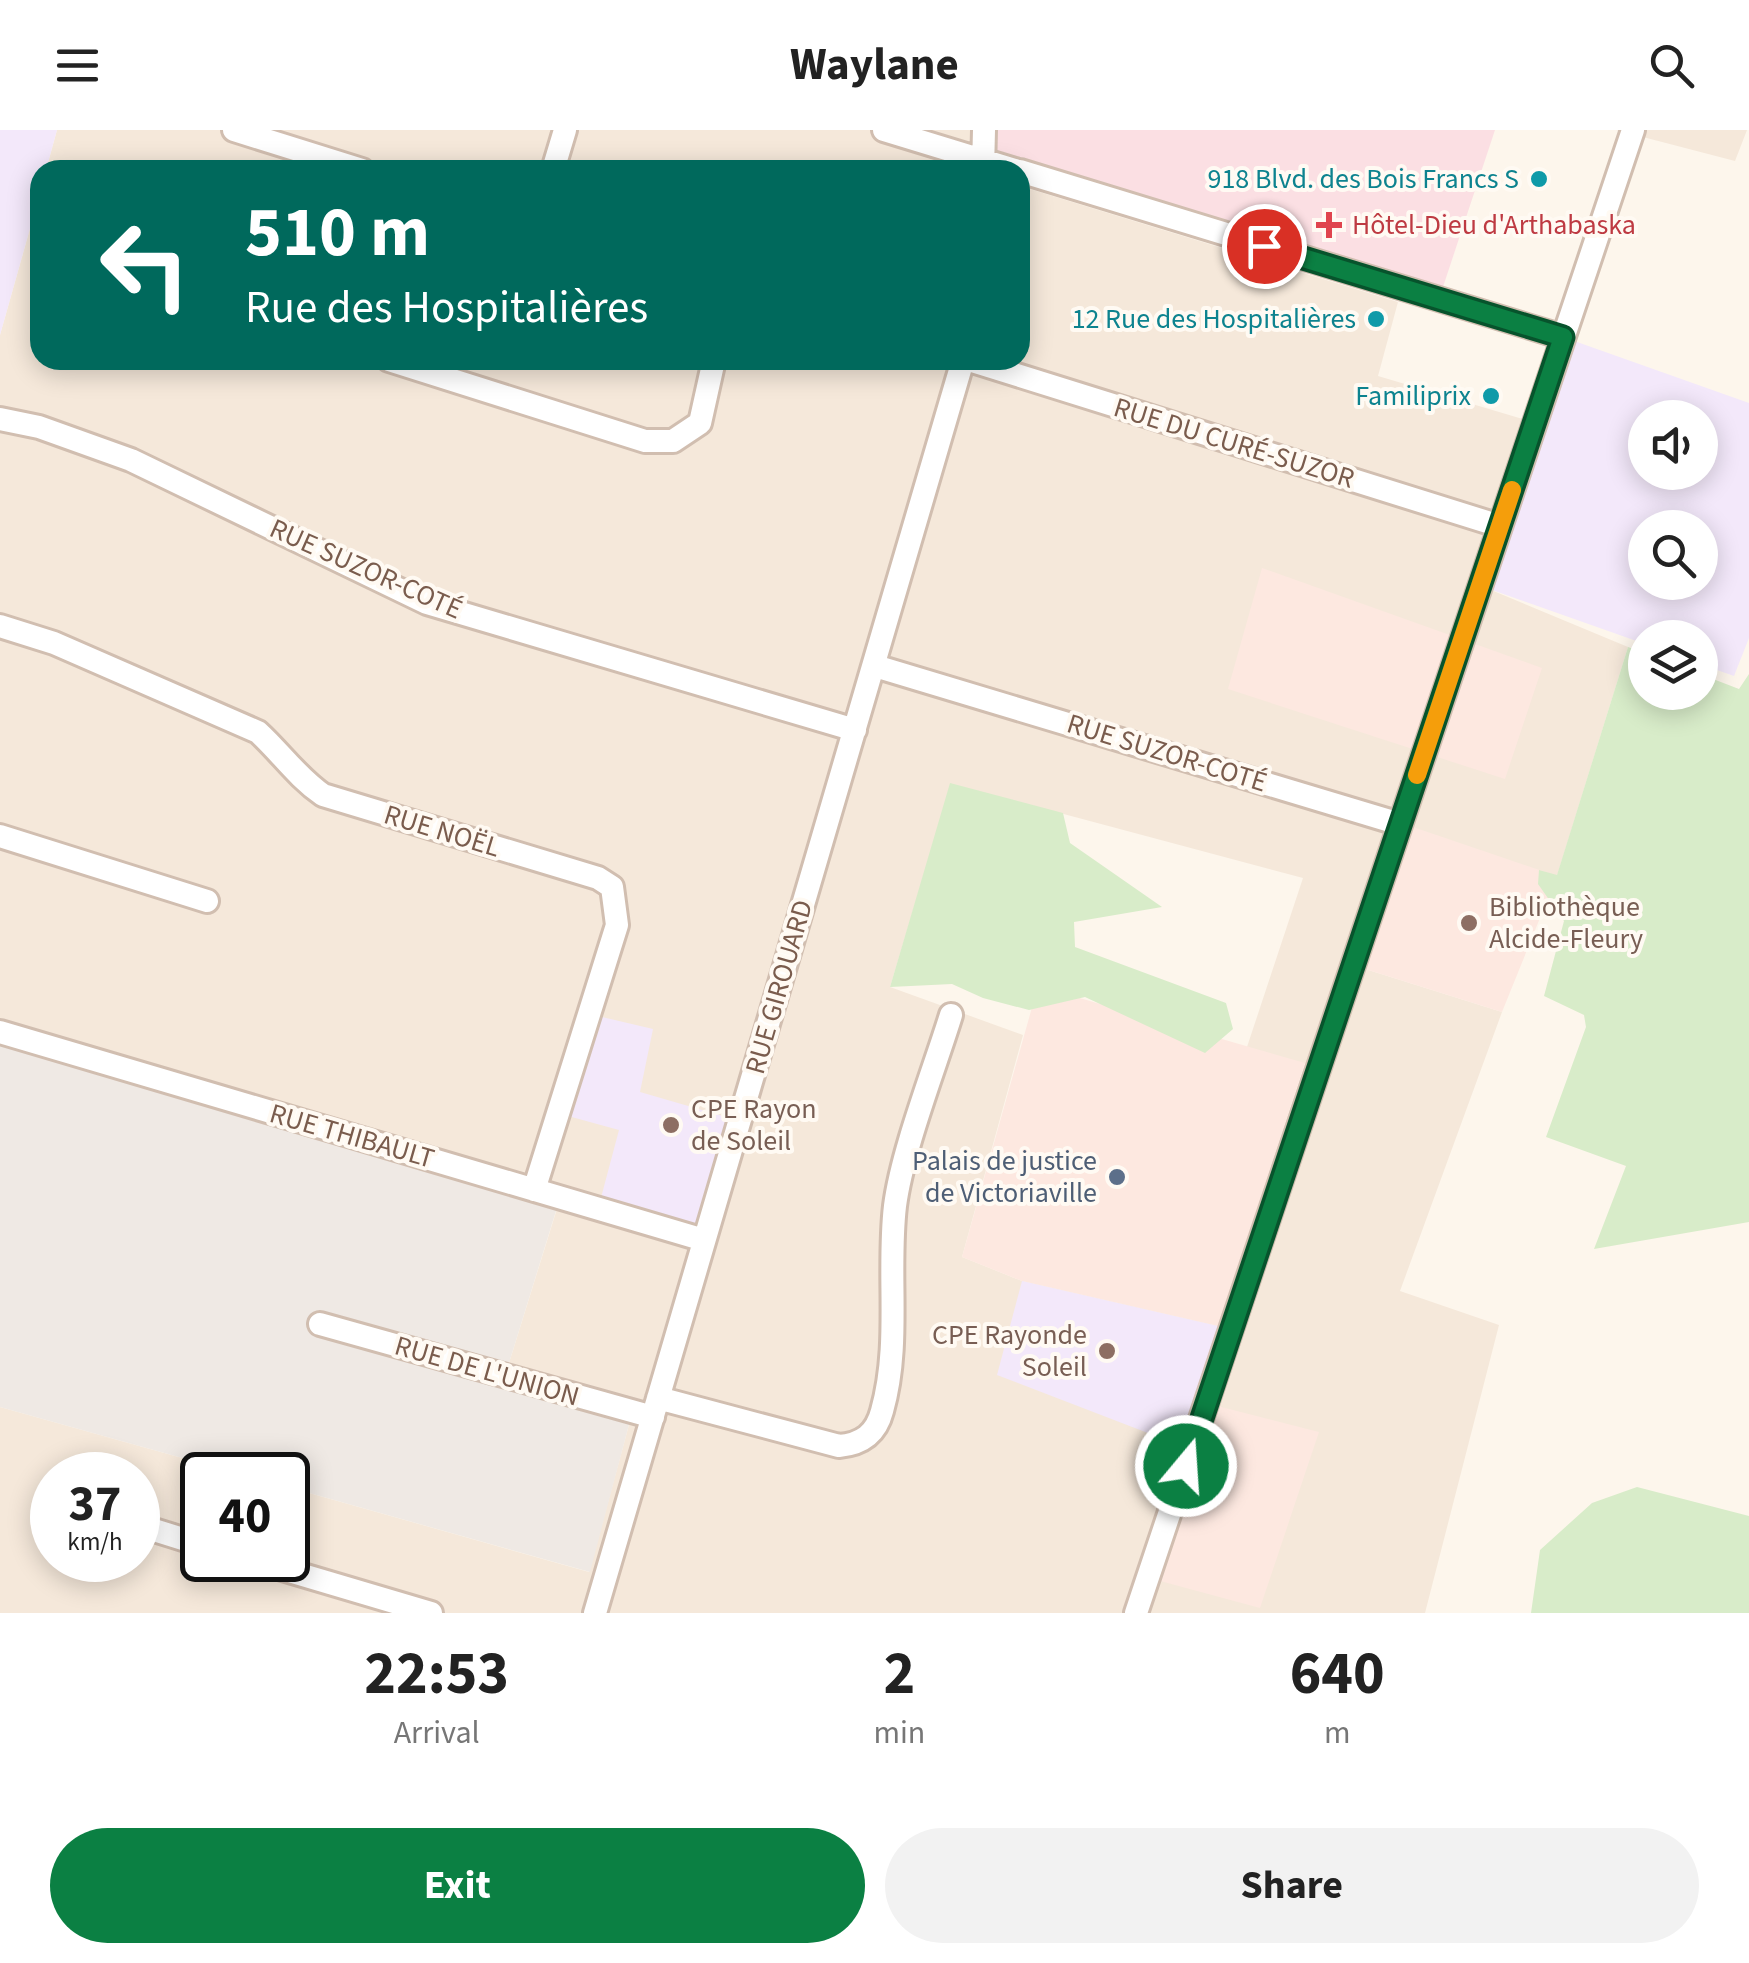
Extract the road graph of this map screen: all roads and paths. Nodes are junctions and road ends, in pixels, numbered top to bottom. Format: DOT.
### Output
graph roads {
  1 [pos="234,130"];
  2 [pos="565,130"];
  3 [pos="884,130"];
  4 [pos="984,130"];
  5 [pos="1632,130"];
  6 [pos="330,160"];
  7 [pos="556,160"];
  8 [pos="969,160"];
  9 [pos="983,160"];
  10 [pos="1030,175"];
  11 [pos="1563,337"];
  12 [pos="421,370"];
  13 [pos="712,370"];
  14 [pos="963,370"];
  15 [pos="998,370"];
  16 [pos="0,418"];
  17 [pos="1500,526"];
  18 [pos="0,626"];
  19 [pos="876,666"];
  20 [pos="855,730"];
  21 [pos="1400,824"];
  22 [pos="0,836"];
  23 [pos="207,902"];
  24 [pos="951,1015"];
  25 [pos="0,1032"];
  26 [pos="534,1190"];
  27 [pos="704,1240"];
  28 [pos="320,1324"];
  29 [pos="656,1408"];
  30 [pos="310,1577"];
  31 [pos="431,1613"];
  32 [pos="595,1613"];
  33 [pos="1136,1613"];
  1 -- 6 [label="street"];
  2 -- 7 [label="street"];
  3 -- 8 [label="street"];
  4 -- 9 [label="street"];
  5 -- 11 [label="street"];
  10 -- 11 [label="street"];
  11 -- 17 [label="street"];
  12 -- 13 [label="street"];
  14 -- 19 [label="street, RUE GIROUARD"];
  15 -- 17 [label="street, RUE DU CURÉ-SUZOR"];
  16 -- 20 [label="street, RUE SUZOR-COTÉ"];
  17 -- 21 [label="street"];
  18 -- 26 [label="street, RUE NOËL"];
  19 -- 20 [label="street, RUE GIROUARD"];
  19 -- 21 [label="street, RUE SUZOR-COTÉ"];
  20 -- 27 [label="street, RUE GIROUARD"];
  21 -- 33 [label="street"];
  22 -- 23 [label="street"];
  24 -- 29 [label="street, RUE DE L'UNION"];
  25 -- 26 [label="street, RUE THIBAULT"];
  26 -- 27 [label="street, RUE THIBAULT"];
  27 -- 29 [label="street, RUE GIROUARD"];
  28 -- 29 [label="street, RUE DE L'UNION"];
  29 -- 32 [label="street, RUE GIROUARD"];
  30 -- 31 [label="street"];
}
